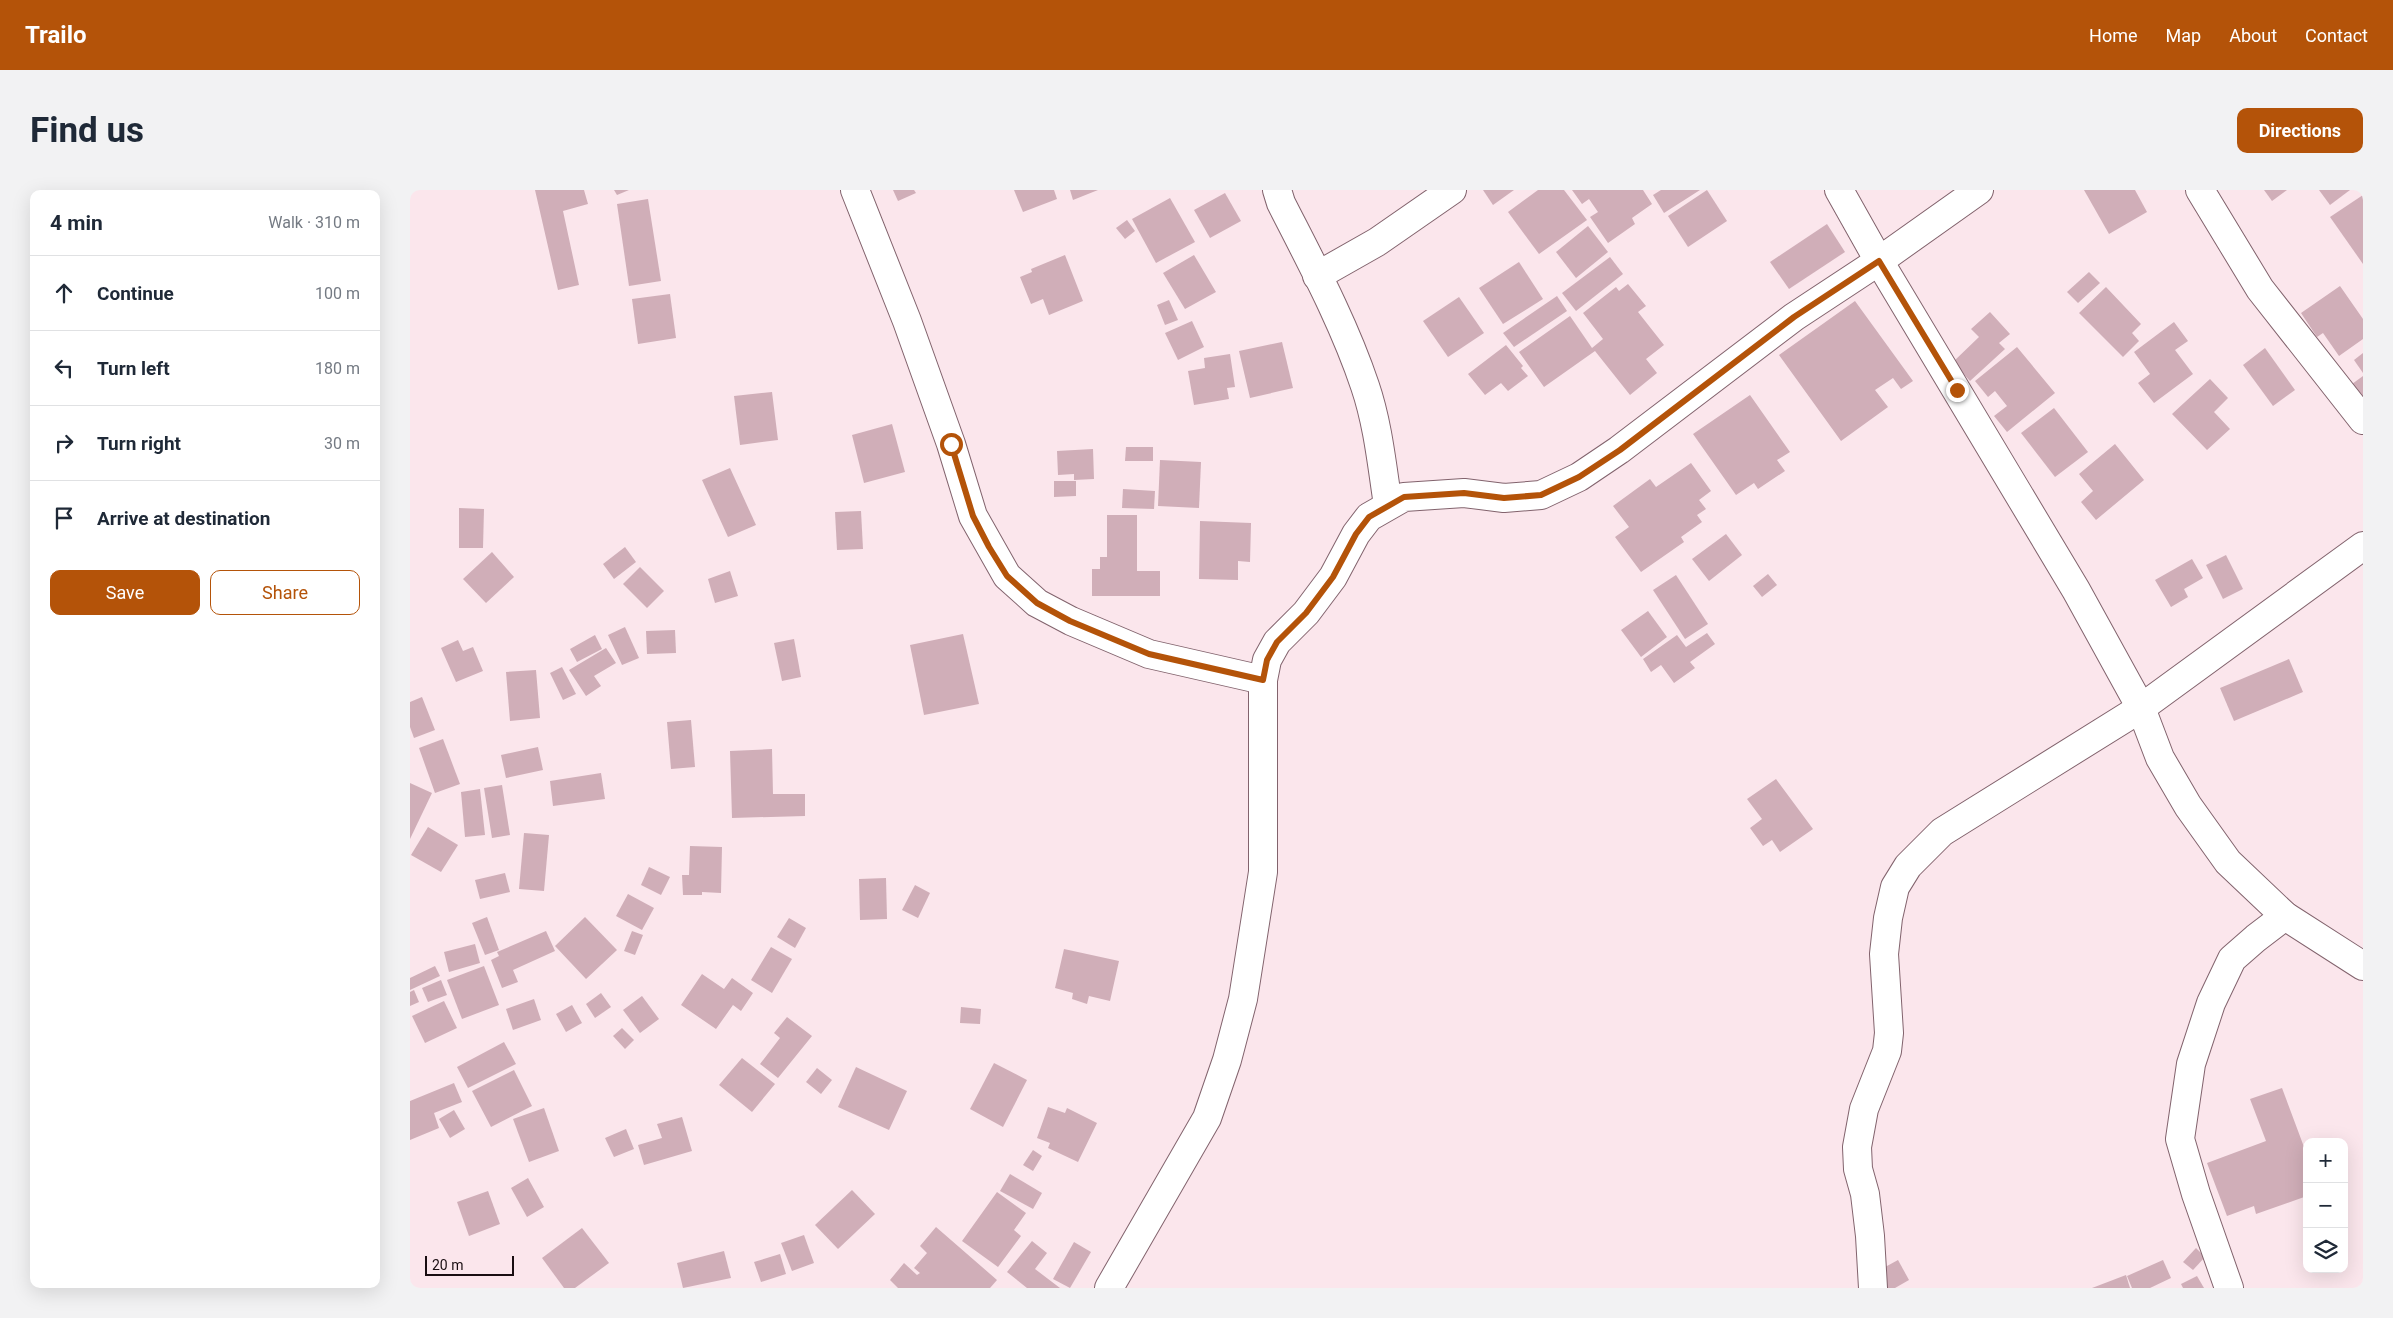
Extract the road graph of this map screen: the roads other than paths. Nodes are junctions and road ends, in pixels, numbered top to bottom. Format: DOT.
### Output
graph roads {
  1 [pos="855,190"];
  2 [pos="1277,190"];
  3 [pos="1452,190"];
  4 [pos="1839,190"];
  5 [pos="1978,190"];
  6 [pos="2200,190"];
  7 [pos="1879,261"];
  8 [pos="1318,276"];
  9 [pos="2363,420"];
  10 [pos="1388,505"];
  11 [pos="2363,546"];
  12 [pos="1263,680"];
  13 [pos="2141,708"];
  14 [pos="2284,916"];
  15 [pos="2363,966"];
  16 [pos="1109,1288"];
  17 [pos="1873,1288"];
  18 [pos="2229,1288"];
  1 -- 12 [label="street"];
  2 -- 8 [label="street"];
  3 -- 8 [label="street"];
  4 -- 7 [label="street"];
  5 -- 7 [label="street"];
  6 -- 9 [label="street"];
  7 -- 10 [label="street"];
  7 -- 13 [label="street"];
  8 -- 10 [label="street"];
  10 -- 12 [label="street"];
  11 -- 13 [label="street"];
  12 -- 16 [label="street"];
  13 -- 14 [label="street"];
  13 -- 17 [label="street"];
  14 -- 15 [label="street"];
  14 -- 18 [label="street"];
}
